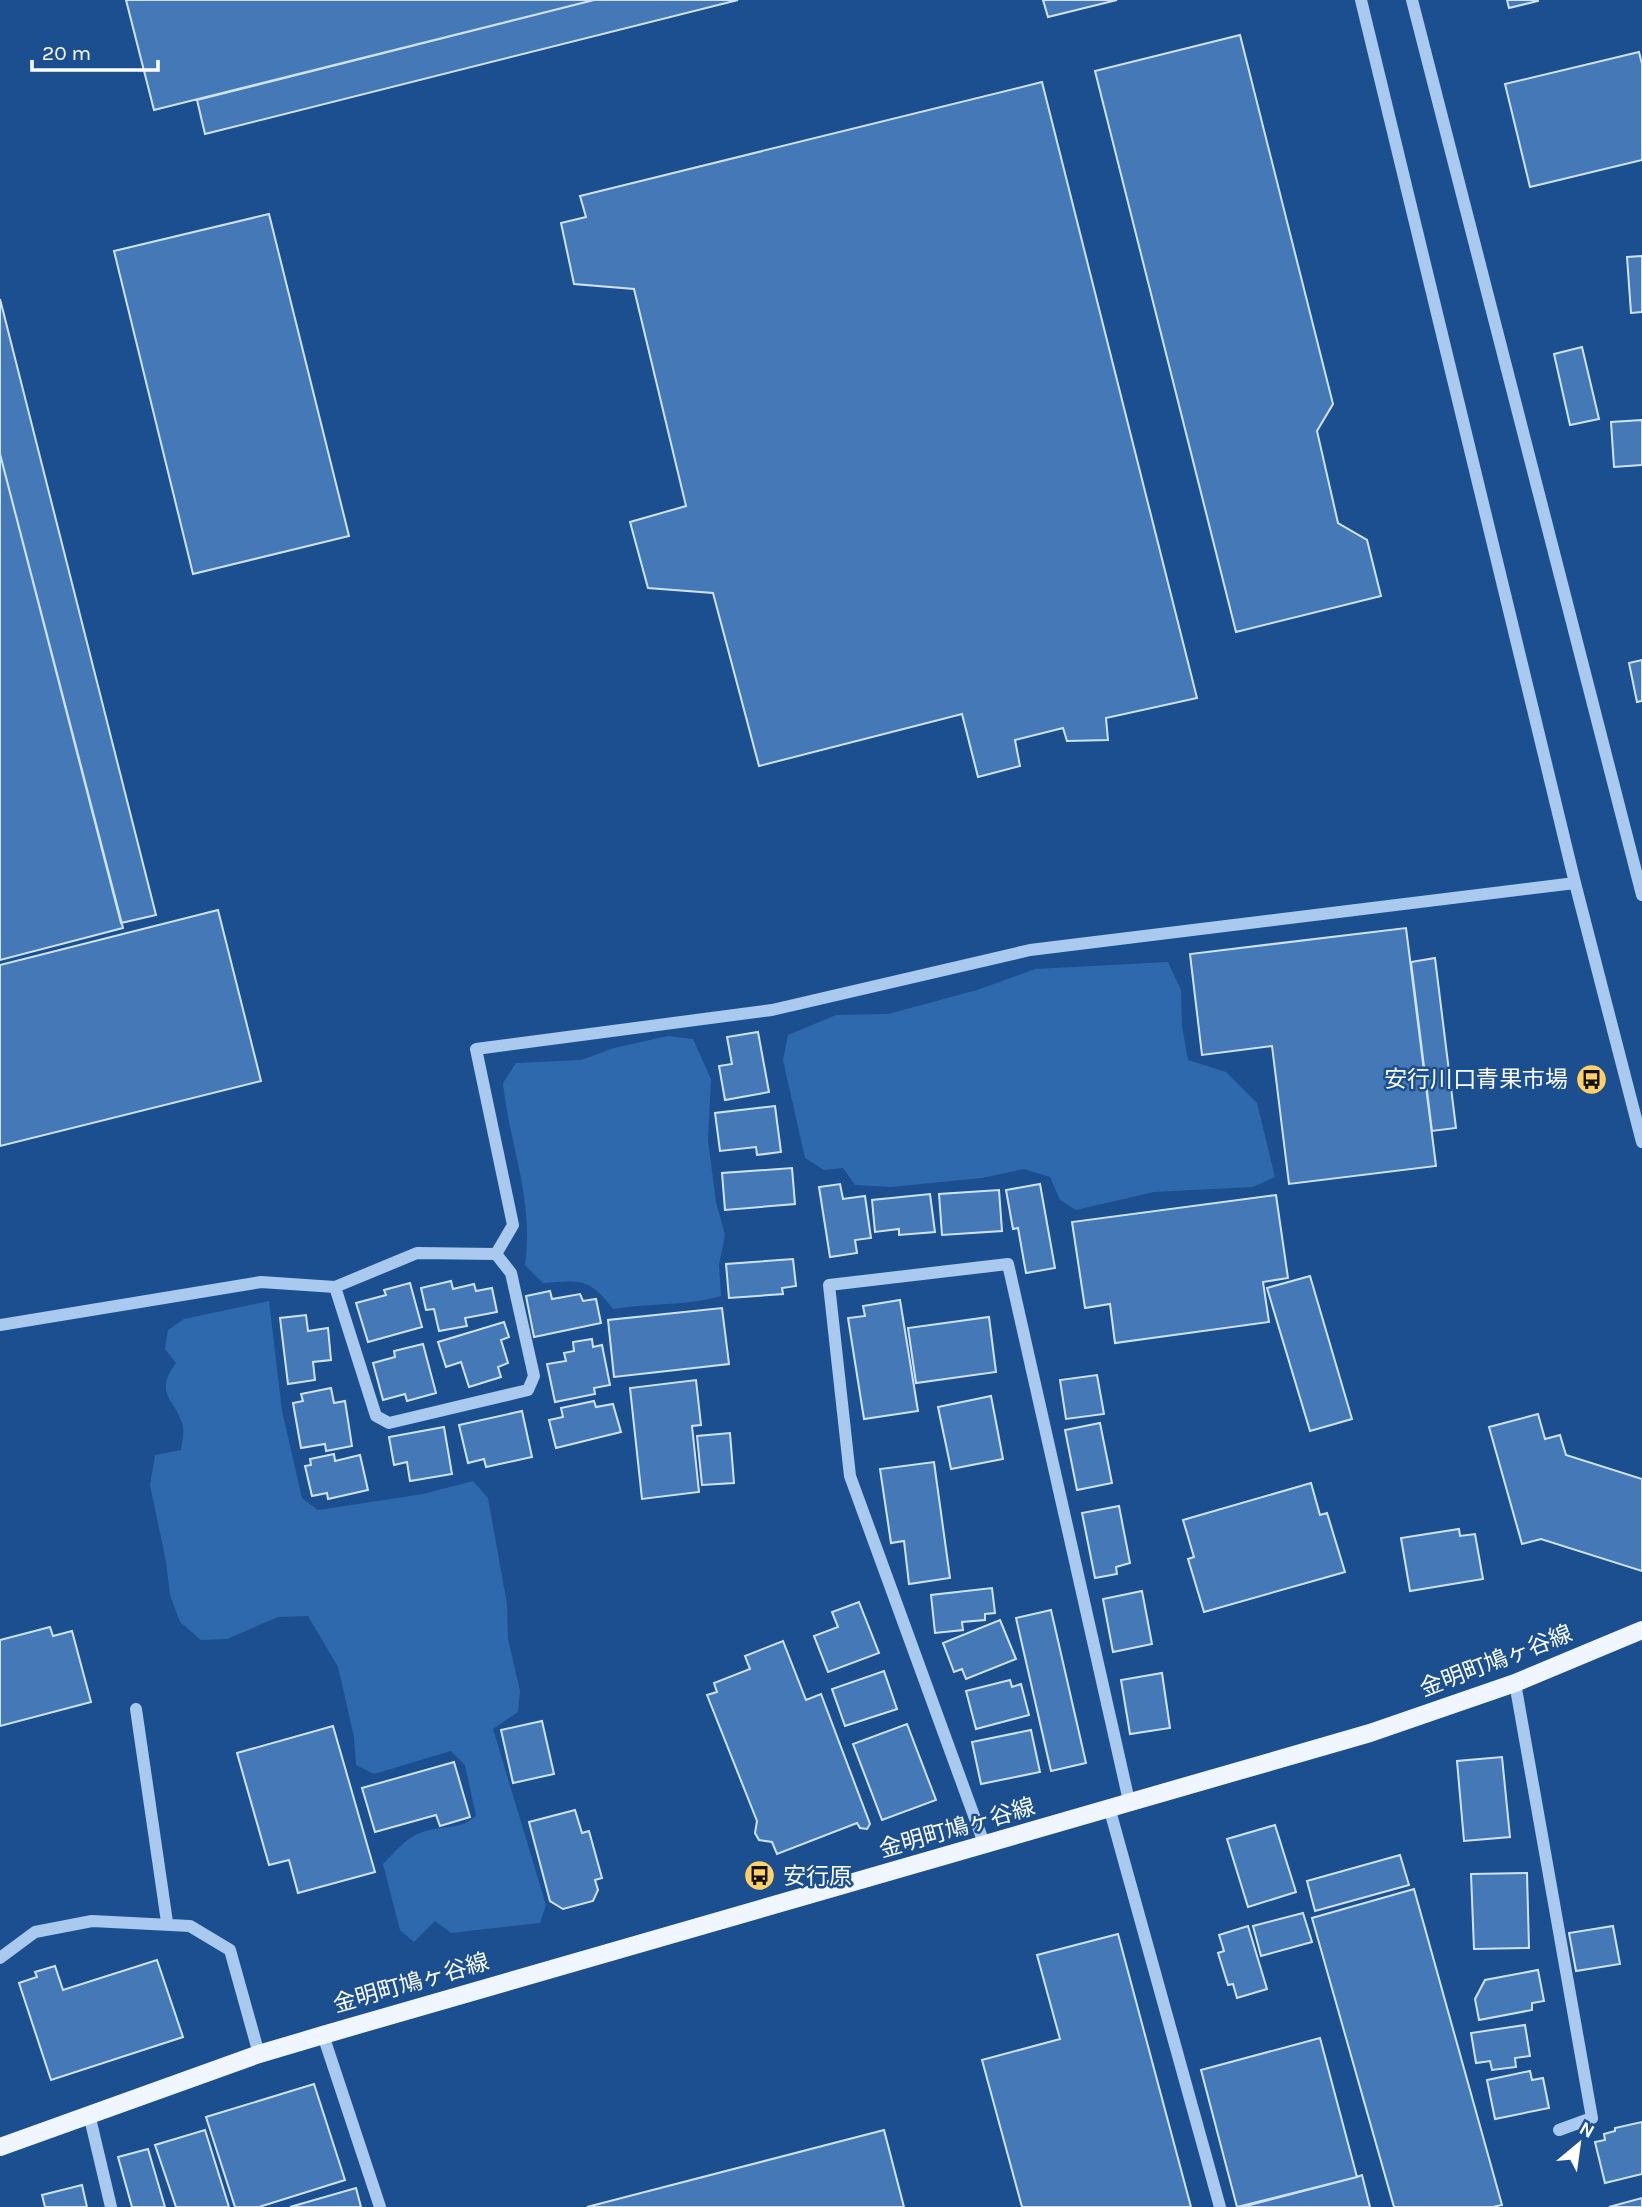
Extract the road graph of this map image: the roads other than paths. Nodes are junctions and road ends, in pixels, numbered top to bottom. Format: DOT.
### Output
graph roads {
  1 [pos="1361,0"];
  2 [pos="1412,0"];
  3 [pos="1575,883"];
  4 [pos="1642,895"];
  5 [pos="1642,1142"];
  6 [pos="496,1254"];
  7 [pos="335,1287"];
  8 [pos="0,1325"];
  9 [pos="1642,1630"];
  10 [pos="1515,1683"];
  11 [pos="136,1709"];
  12 [pos="1129,1801"];
  13 [pos="1109,1807"];
  14 [pos="985,1846"];
  15 [pos="167,1922"];
  16 [pos="0,1958"];
  17 [pos="323,2035"];
  18 [pos="259,2054"];
  19 [pos="89,2114"];
  20 [pos="1559,2130"];
  21 [pos="0,2147"];
  22 [pos="111,2207"];
  23 [pos="380,2207"];
  24 [pos="1220,2207"];
  1 -- 3 [label="street"];
  2 -- 4 [label="street"];
  3 -- 5 [label="street"];
  3 -- 6 [label="street"];
  6 -- 7 [label="street"];
  6 -- 7 [label="street"];
  7 -- 8 [label="street"];
  9 -- 10 [label="main road, 金明町鳩ヶ谷線"];
  10 -- 12 [label="main road, 金明町鳩ヶ谷線"];
  10 -- 20 [label="street"];
  11 -- 15 [label="street"];
  12 -- 13 [label="main road, 金明町鳩ヶ谷線"];
  12 -- 14 [label="street"];
  13 -- 14 [label="main road, 金明町鳩ヶ谷線"];
  13 -- 24 [label="street"];
  14 -- 17 [label="main road, 金明町鳩ヶ谷線"];
  15 -- 16 [label="street"];
  15 -- 18 [label="street"];
  17 -- 18 [label="main road, 金明町鳩ヶ谷線"];
  17 -- 23 [label="street"];
  18 -- 19 [label="main road, 金明町鳩ヶ谷線"];
  19 -- 21 [label="main road, 金明町鳩ヶ谷線"];
  19 -- 22 [label="street"];
}
